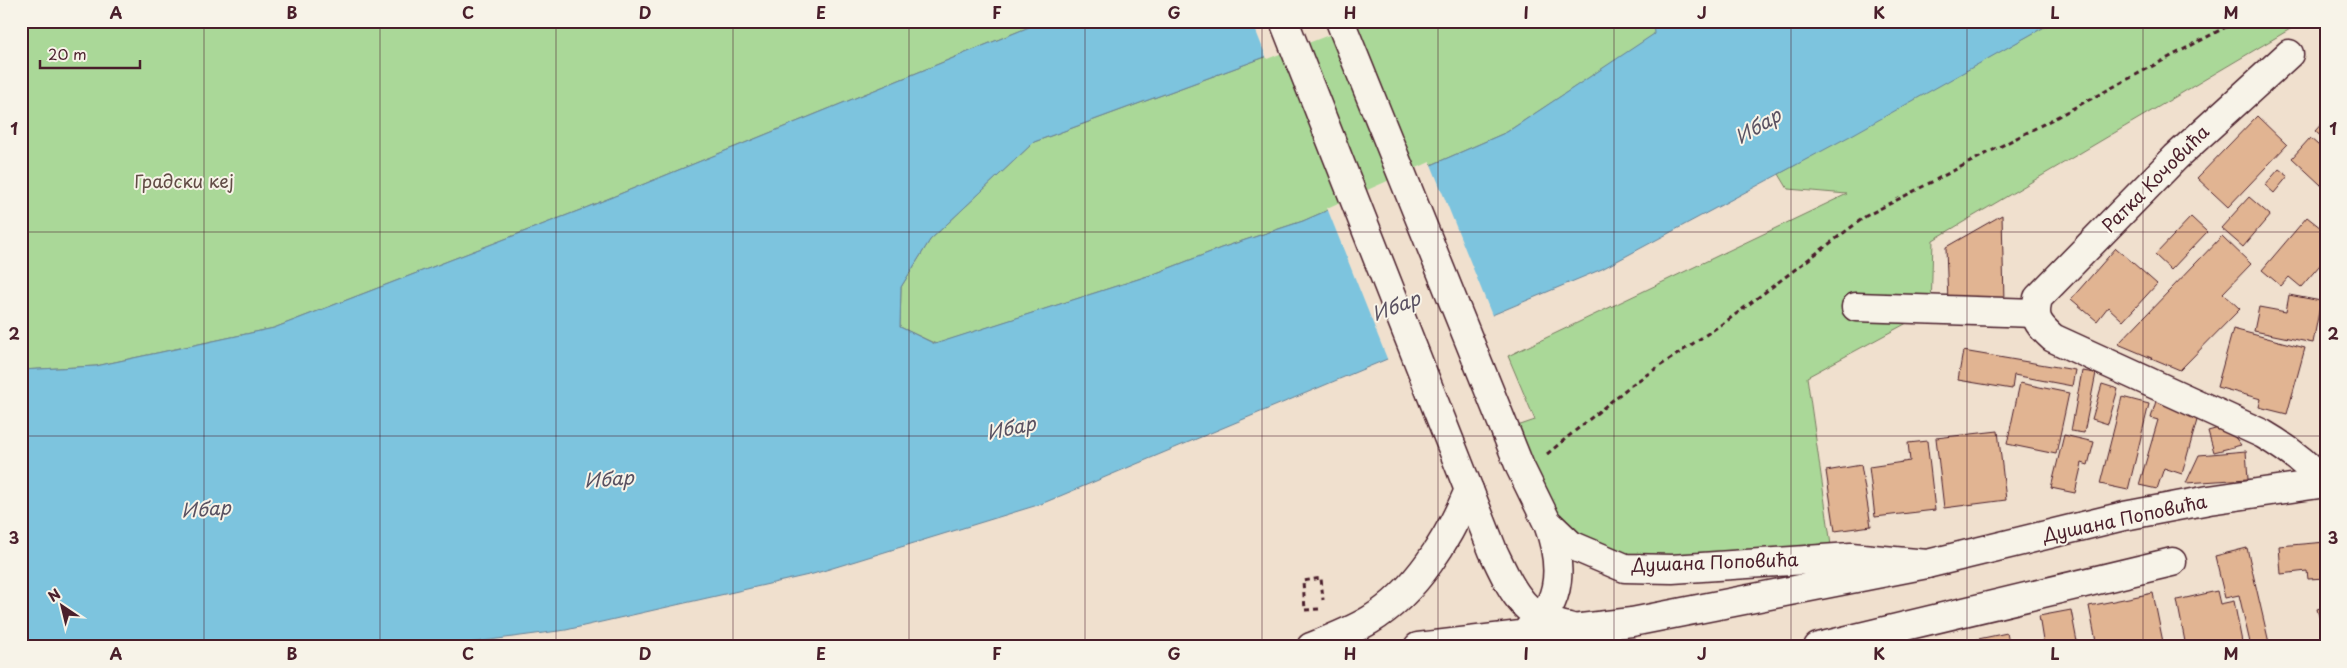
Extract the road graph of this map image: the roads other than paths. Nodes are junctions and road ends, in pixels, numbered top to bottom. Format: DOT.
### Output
graph roads {
  1 [pos="1284,21"];
  2 [pos="1340,21"];
  3 [pos="2289,54"];
  4 [pos="1856,307"];
  5 [pos="2035,313"];
  6 [pos="2325,483"];
  7 [pos="1469,490"];
  8 [pos="1547,522"];
  9 [pos="2172,562"];
  10 [pos="1927,564"];
  11 [pos="1542,619"];
  12 [pos="1583,629"];
  13 [pos="1505,638"];
  14 [pos="1311,647"];
  15 [pos="1418,647"];
  16 [pos="1818,647"];
  1 -- 7 [label="main road"];
  2 -- 8 [label="main road, Душана Поповића"];
  3 -- 5 [label="main road, Ратка Кочовића"];
  4 -- 5 [label="main road"];
  5 -- 6 [label="main road"];
  6 -- 10 [label="main road, Душана Поповића"];
  7 -- 11 [label="main road"];
  7 -- 14 [label="main road"];
  8 -- 10 [label="main road, Душана Поповића"];
  8 -- 11 [label="main road"];
  9 -- 16 [label="main road"];
  10 -- 12 [label="main road, Душана Поповића"];
  11 -- 12 [label="main road"];
  11 -- 13 [label="main road"];
  12 -- 13 [label="main road, Душана Поповића"];
  13 -- 15 [label="main road"];
}
